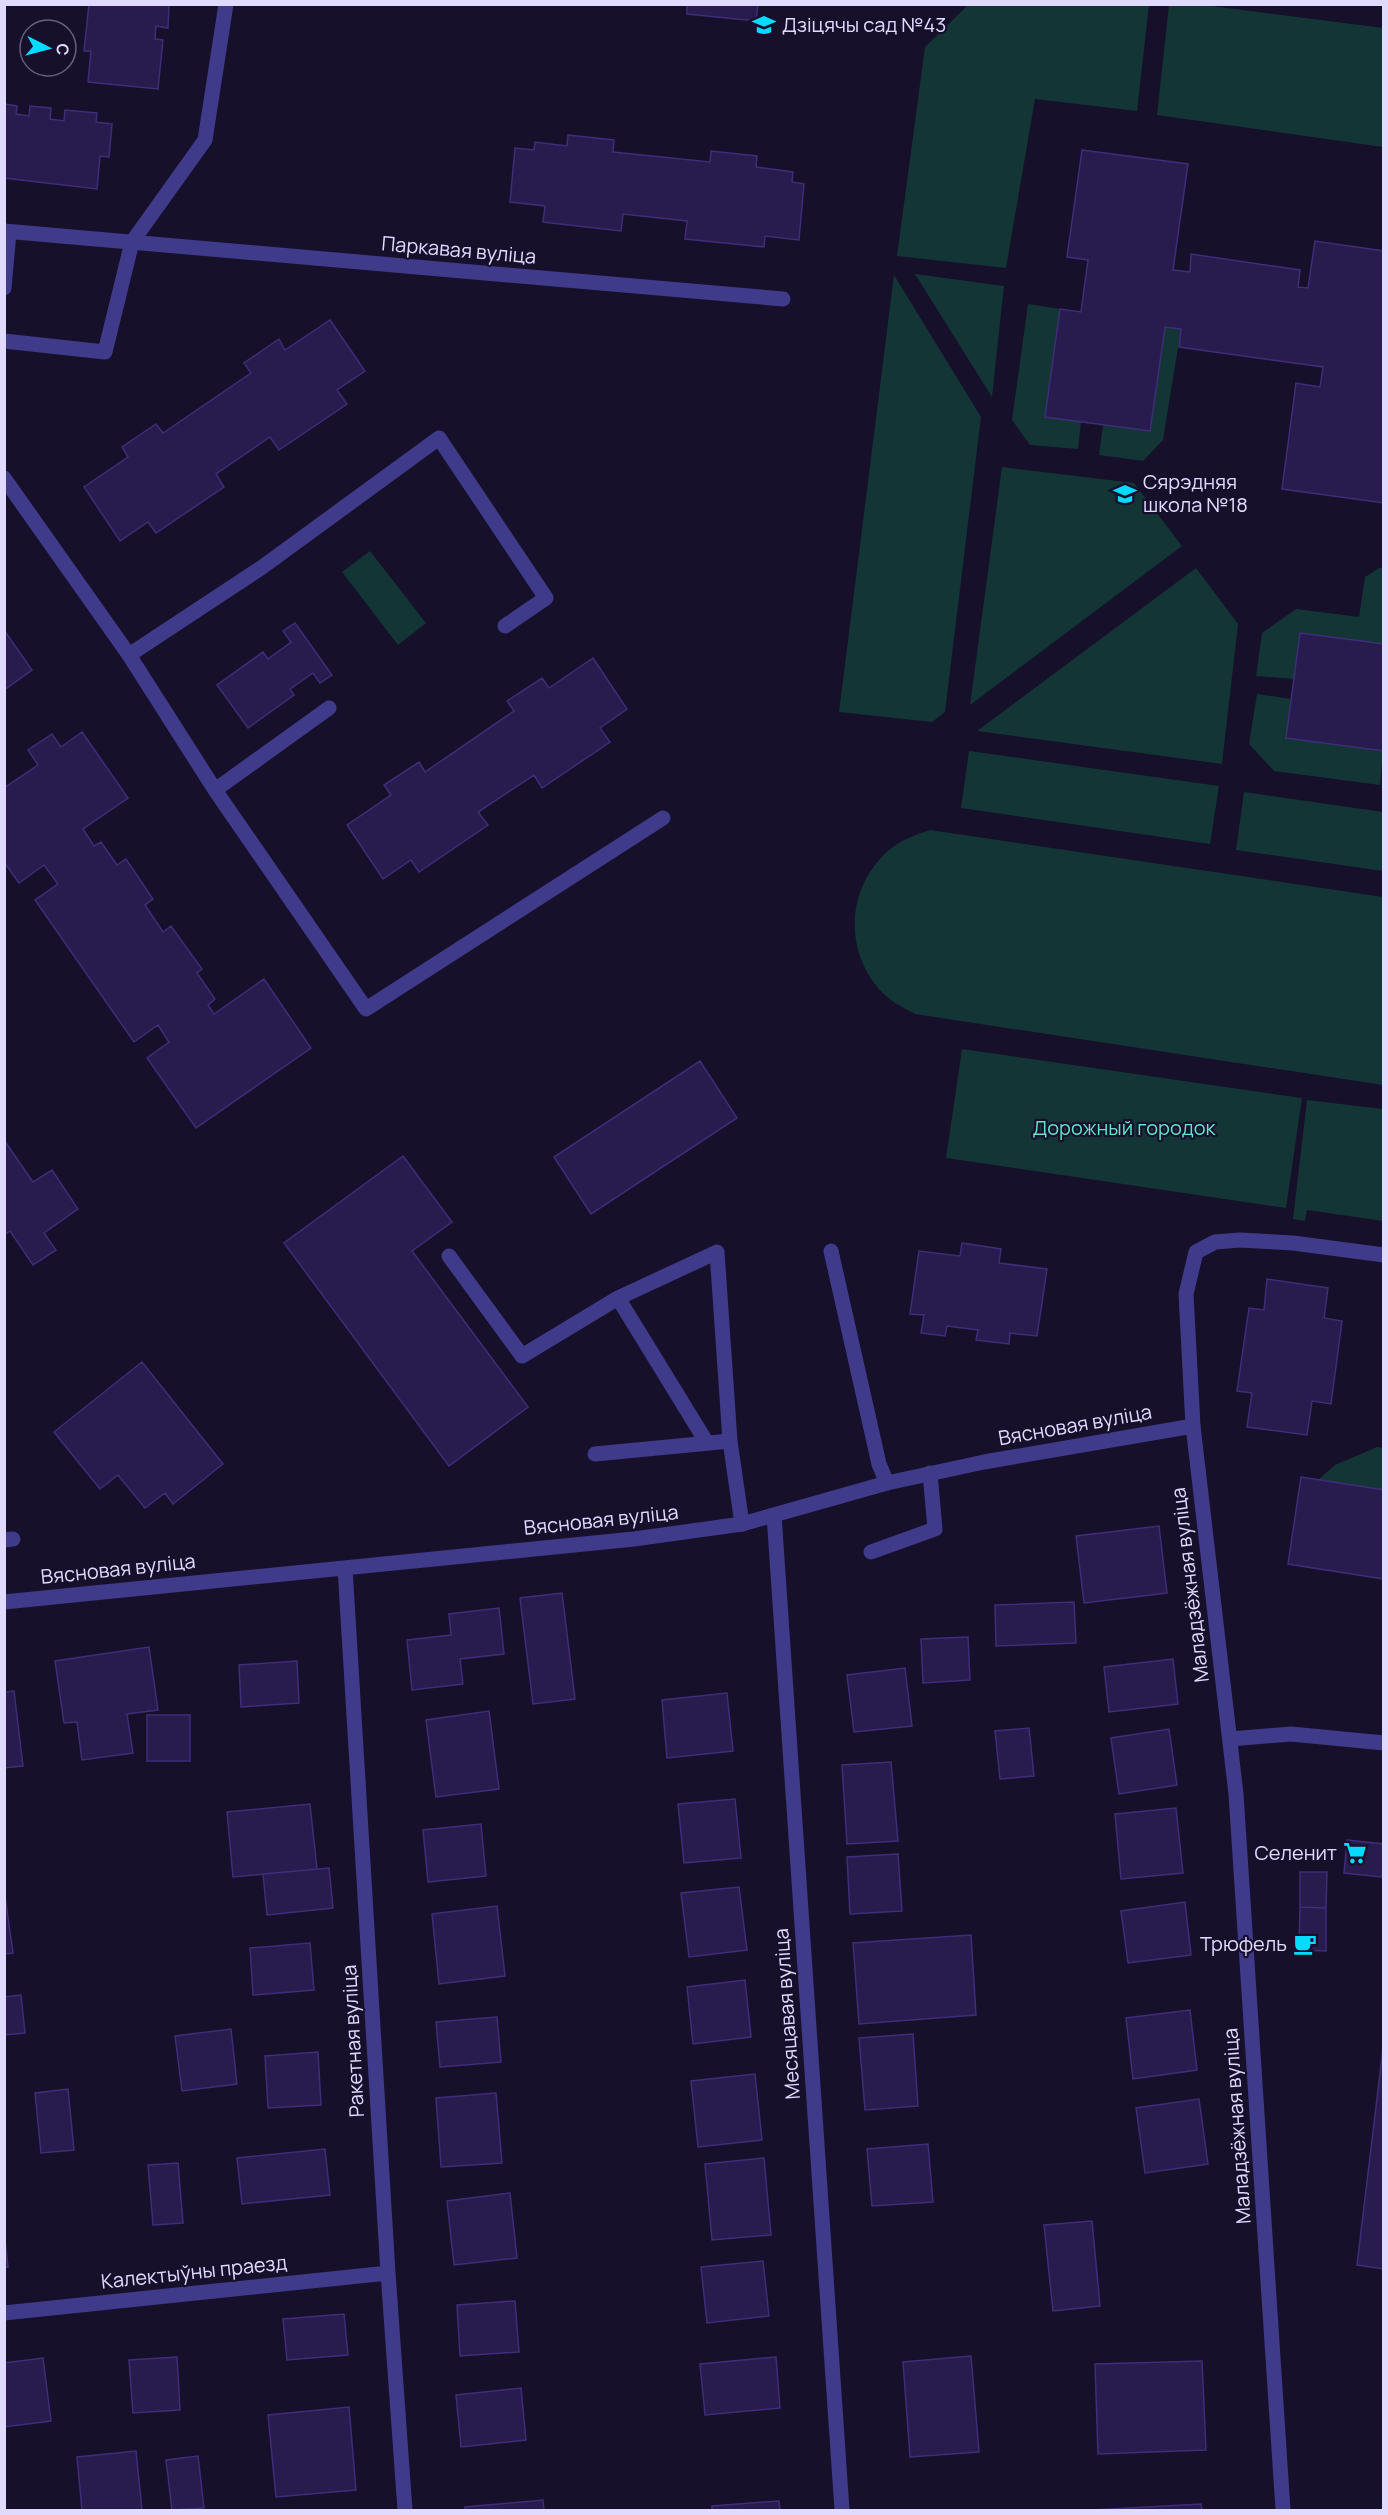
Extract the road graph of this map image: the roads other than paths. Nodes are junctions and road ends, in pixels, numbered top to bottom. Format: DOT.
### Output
graph roads {
  1 [pos="226,4"];
  2 [pos="7,232"];
  3 [pos="132,242"];
  4 [pos="4,288"];
  5 [pos="783,299"];
  6 [pos="4,341"];
  7 [pos="4,478"];
  8 [pos="505,626"];
  9 [pos="129,655"];
  10 [pos="329,708"];
  11 [pos="215,790"];
  12 [pos="663,818"];
  13 [pos="831,1251"];
  14 [pos="1383,1255"];
  15 [pos="449,1256"];
  16 [pos="618,1298"];
  17 [pos="1193,1426"];
  18 [pos="730,1441"];
  19 [pos="707,1443"];
  20 [pos="595,1454"];
  21 [pos="930,1473"];
  22 [pos="887,1483"];
  23 [pos="774,1515"];
  24 [pos="742,1524"];
  25 [pos="871,1552"];
  26 [pos="345,1568"];
  27 [pos="4,1602"];
  28 [pos="1230,1739"];
  29 [pos="1383,1743"];
  30 [pos="388,2273"];
  31 [pos="4,2313"];
  32 [pos="405,2511"];
  33 [pos="842,2511"];
  34 [pos="1283,2511"];
  1 -- 3 [label="street"];
  2 -- 3 [label="street, Паркавая вуліца"];
  2 -- 4 [label="street"];
  3 -- 5 [label="street, Паркавая вуліца"];
  3 -- 6 [label="street"];
  7 -- 9 [label="street"];
  8 -- 9 [label="street"];
  9 -- 11 [label="street"];
  10 -- 11 [label="street"];
  11 -- 12 [label="street"];
  13 -- 22 [label="street"];
  14 -- 17 [label="street, Маладзёжная вуліца"];
  15 -- 16 [label="street"];
  16 -- 18 [label="street"];
  16 -- 19 [label="street"];
  17 -- 21 [label="street, Вясновая вуліца"];
  17 -- 28 [label="street, Маладзёжная вуліца"];
  18 -- 19 [label="street"];
  18 -- 24 [label="street"];
  19 -- 20 [label="street"];
  21 -- 22 [label="street, Вясновая вуліца"];
  21 -- 25 [label="street"];
  22 -- 23 [label="street, Вясновая вуліца"];
  23 -- 24 [label="street, Вясновая вуліца"];
  23 -- 33 [label="street, Месяцавая вуліца"];
  24 -- 26 [label="street, Вясновая вуліца"];
  26 -- 27 [label="street, Вясновая вуліца"];
  26 -- 30 [label="street, Ракетная вуліца"];
  28 -- 29 [label="street"];
  28 -- 34 [label="street, Маладзёжная вуліца"];
  30 -- 31 [label="street, Калектыўны праезд"];
  30 -- 32 [label="street, Ракетная вуліца"];
}
